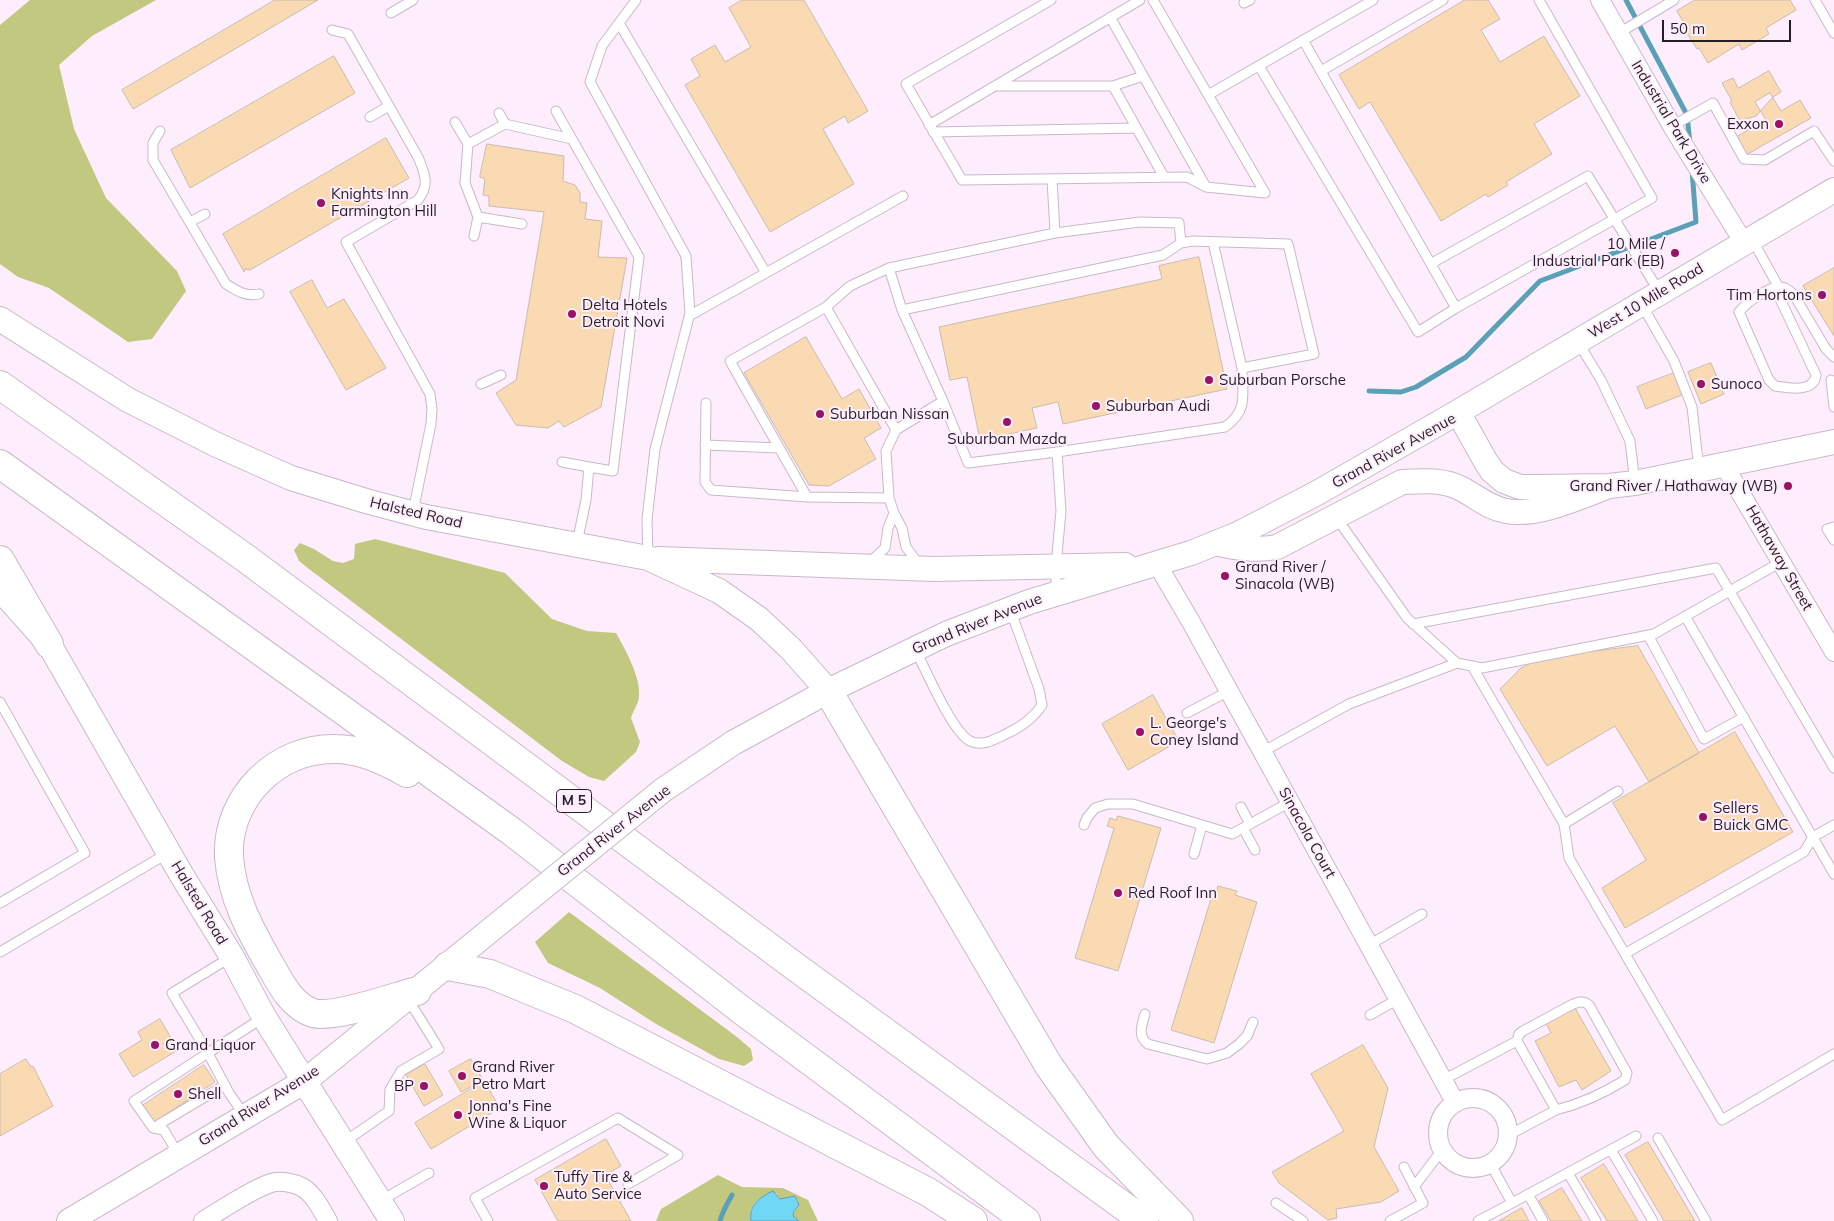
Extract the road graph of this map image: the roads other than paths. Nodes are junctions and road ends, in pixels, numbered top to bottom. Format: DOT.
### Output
graph roads {
  1 [pos="414,0"];
  2 [pos="636,0"];
  3 [pos="1051,0"];
  4 [pos="1140,0"];
  5 [pos="1153,0"];
  6 [pos="1373,0"];
  7 [pos="1444,0"];
  8 [pos="1539,0"];
  9 [pos="1600,0"];
  10 [pos="1674,0"];
  11 [pos="1815,0"];
  12 [pos="391,13"];
  13 [pos="1110,18"];
  14 [pos="619,23"];
  15 [pos="332,30"];
  16 [pos="1619,33"];
  17 [pos="1834,33"];
  18 [pos="1303,40"];
  19 [pos="1260,66"];
  20 [pos="1321,71"];
  21 [pos="1143,76"];
  22 [pos="995,86"];
  23 [pos="1113,86"];
  24 [pos="1208,95"];
  25 [pos="389,106"];
  26 [pos="556,111"];
  27 [pos="499,113"];
  28 [pos="370,117"];
  29 [pos="455,122"];
  30 [pos="505,124"];
  31 [pos="1672,126"];
  32 [pos="931,128"];
  33 [pos="1136,128"];
  34 [pos="160,131"];
  35 [pos="572,139"];
  36 [pos="468,144"];
  37 [pos="1834,161"];
  38 [pos="1164,177"];
  39 [pos="1052,178"];
  40 [pos="1206,187"];
  41 [pos="1833,193"];
  42 [pos="904,196"];
  43 [pos="205,214"];
  44 [pos="478,217"];
  45 [pos="1614,219"];
  46 [pos="190,222"];
  47 [pos="522,224"];
  48 [pos="1055,233"];
  49 [pos="474,236"];
  50 [pos="1748,241"];
  51 [pos="1213,242"];
  52 [pos="1181,243"];
  53 [pos="1432,264"];
  54 [pos="889,268"];
  55 [pos="766,273"];
  56 [pos="1778,286"];
  57 [pos="260,294"];
  58 [pos="1650,298"];
  59 [pos="826,307"];
  60 [pos="1456,308"];
  61 [pos="902,310"];
  62 [pos="689,316"];
  63 [pos="0,319"];
  64 [pos="1578,341"];
  65 [pos="1834,357"];
  66 [pos="1242,368"];
  67 [pos="501,375"];
  68 [pos="1832,379"];
  69 [pos="1816,380"];
  70 [pos="480,384"];
  71 [pos="0,386"];
  72 [pos="944,401"];
  73 [pos="706,403"];
  74 [pos="1834,407"];
  75 [pos="1458,412"];
  76 [pos="896,430"];
  77 [pos="1834,442"];
  78 [pos="705,445"];
  79 [pos="779,448"];
  80 [pos="1057,452"];
  81 [pos="562,462"];
  82 [pos="0,464"];
  83 [pos="1724,465"];
  84 [pos="589,467"];
  85 [pos="1699,470"];
  86 [pos="1635,483"];
  87 [pos="1609,486"];
  88 [pos="807,497"];
  89 [pos="889,498"];
  90 [pos="412,513"];
  91 [pos="894,513"];
  92 [pos="1336,517"];
  93 [pos="1834,527"];
  94 [pos="1834,540"];
  95 [pos="1215,543"];
  96 [pos="576,546"];
  97 [pos="648,558"];
  98 [pos="0,560"];
  99 [pos="1781,562"];
  100 [pos="1157,564"];
  101 [pos="866,566"];
  102 [pos="1056,566"];
  103 [pos="922,568"];
  104 [pos="0,589"];
  105 [pos="1729,591"];
  106 [pos="1056,594"];
  107 [pos="1010,609"];
  108 [pos="1686,616"];
  109 [pos="1413,624"];
  110 [pos="1648,635"];
  111 [pos="49,644"];
  112 [pos="915,649"];
  113 [pos="1834,652"];
  114 [pos="1457,663"];
  115 [pos="1472,666"];
  116 [pos="828,691"];
  117 [pos="1229,691"];
  118 [pos="0,702"];
  119 [pos="1187,713"];
  120 [pos="1744,717"];
  121 [pos="1262,752"];
  122 [pos="1834,768"];
  123 [pos="1618,791"];
  124 [pos="1290,802"];
  125 [pos="1240,807"];
  126 [pos="1564,824"];
  127 [pos="1084,825"];
  128 [pos="1202,825"];
  129 [pos="1834,825"];
  130 [pos="1246,826"];
  131 [pos="511,831"];
  132 [pos="1813,837"];
  133 [pos="1255,850"];
  134 [pos="169,853"];
  135 [pos="1194,854"];
  136 [pos="1834,874"];
  137 [pos="0,903"];
  138 [pos="1422,914"];
  139 [pos="1369,945"];
  140 [pos="0,952"];
  141 [pos="1626,953"];
  142 [pos="232,957"];
  143 [pos="448,966"];
  144 [pos="412,995"];
  145 [pos="1398,999"];
  146 [pos="1145,1014"];
  147 [pos="1370,1015"];
  148 [pos="264,1017"];
  149 [pos="1253,1022"];
  150 [pos="1517,1041"];
  151 [pos="208,1053"];
  152 [pos="1834,1054"];
  153 [pos="1443,1080"];
  154 [pos="305,1081"];
  155 [pos="225,1085"];
  156 [pos="1455,1102"];
  157 [pos="1556,1110"];
  158 [pos="246,1116"];
  159 [pos="152,1128"];
  160 [pos="1507,1136"];
  161 [pos="1636,1136"];
  162 [pos="1658,1138"];
  163 [pos="344,1142"];
  164 [pos="1442,1150"];
  165 [pos="1611,1150"];
  166 [pos="179,1156"];
  167 [pos="1490,1163"];
  168 [pos="1404,1167"];
  169 [pos="1568,1172"];
  170 [pos="429,1173"];
  171 [pos="628,1184"];
  172 [pos="1414,1187"];
  173 [pos="1528,1194"];
  174 [pos="380,1201"];
  175 [pos="1276,1203"];
  176 [pos="1512,1203"];
  177 [pos="1482,1220"];
  178 [pos="70,1221"];
  179 [pos="203,1221"];
  180 [pos="328,1221"];
  181 [pos="392,1221"];
  182 [pos="488,1221"];
  183 [pos="973,1221"];
  184 [pos="1026,1221"];
  185 [pos="1144,1221"];
  186 [pos="1179,1221"];
  187 [pos="1303,1221"];
  188 [pos="1390,1221"];
  189 [pos="1543,1221"];
  190 [pos="1596,1221"];
  191 [pos="1653,1221"];
  192 [pos="1706,1221"];
  1 -- 12 [label="lane"];
  2 -- 14 [label="lane"];
  3 -- 32 [label="lane"];
  4 -- 13 [label="lane"];
  5 -- 24 [label="lane"];
  6 -- 18 [label="lane"];
  7 -- 20 [label="lane"];
  8 -- 45 [label="lane"];
  9 -- 16 [label="street, Industrial Park Drive"];
  10 -- 16 [label="lane"];
  11 -- 17 [label="lane"];
  13 -- 21 [label="lane"];
  13 -- 22 [label="lane"];
  14 -- 55 [label="lane"];
  14 -- 62 [label="lane"];
  15 -- 25 [label="lane"];
  16 -- 31 [label="street, Industrial Park Drive"];
  18 -- 19 [label="lane"];
  18 -- 20 [label="lane"];
  19 -- 24 [label="lane"];
  19 -- 60 [label="lane"];
  20 -- 53 [label="lane"];
  21 -- 23 [label="lane"];
  21 -- 40 [label="lane"];
  22 -- 23 [label="lane"];
  22 -- 32 [label="lane"];
  23 -- 33 [label="lane"];
  24 -- 40 [label="lane"];
  25 -- 28 [label="lane"];
  25 -- 90 [label="lane"];
  26 -- 35 [label="lane"];
  27 -- 30 [label="lane"];
  29 -- 36 [label="lane"];
  30 -- 35 [label="lane"];
  30 -- 36 [label="lane"];
  31 -- 37 [label="lane"];
  31 -- 50 [label="street, Industrial Park Drive"];
  32 -- 33 [label="lane"];
  32 -- 39 [label="lane"];
  33 -- 38 [label="lane"];
  34 -- 46 [label="lane"];
  35 -- 84 [label="lane"];
  36 -- 44 [label="lane"];
  38 -- 39 [label="lane"];
  38 -- 40 [label="lane"];
  39 -- 48 [label="lane"];
  41 -- 50 [label="main road, West 10 Mile Road"];
  42 -- 55 [label="lane"];
  43 -- 46 [label="lane"];
  44 -- 47 [label="lane"];
  44 -- 49 [label="lane"];
  45 -- 53 [label="lane"];
  45 -- 58 [label="lane"];
  45 -- 60 [label="lane"];
  46 -- 57 [label="lane"];
  48 -- 52 [label="lane"];
  48 -- 54 [label="lane"];
  50 -- 56 [label="lane"];
  50 -- 58 [label="main road, West 10 Mile Road"];
  51 -- 52 [label="lane"];
  51 -- 66 [label="lane"];
  51 -- 66 [label="lane"];
  52 -- 61 [label="lane"];
  53 -- 60 [label="lane"];
  54 -- 59 [label="lane"];
  54 -- 61 [label="lane"];
  55 -- 62 [label="lane"];
  56 -- 65 [label="lane"];
  56 -- 69 [label="lane"];
  56 -- 69 [label="lane"];
  58 -- 64 [label="main road, West 10 Mile Road"];
  58 -- 85 [label="lane"];
  59 -- 76 [label="lane"];
  59 -- 79 [label="lane"];
  61 -- 72 [label="lane"];
  62 -- 97 [label="lane"];
  63 -- 90 [label="main road, Halsted Road"];
  64 -- 75 [label="main road, West 10 Mile Road"];
  64 -- 86 [label="lane"];
  66 -- 80 [label="lane"];
  67 -- 70 [label="lane"];
  68 -- 69 [label="lane"];
  68 -- 74 [label="lane"];
  71 -- 185 [label="highway, M 5"];
  72 -- 76 [label="lane"];
  72 -- 80 [label="lane"];
  73 -- 78 [label="lane"];
  75 -- 87 [label="main road, Grand River Avenue"];
  75 -- 95 [label="main road, Grand River Avenue"];
  76 -- 89 [label="lane"];
  77 -- 83 [label="main road, Grand River Avenue"];
  78 -- 79 [label="lane"];
  78 -- 88 [label="lane"];
  79 -- 88 [label="lane"];
  80 -- 102 [label="lane"];
  81 -- 84 [label="lane"];
  82 -- 131 [label="highway"];
  83 -- 85 [label="main road, Grand River Avenue"];
  83 -- 99 [label="street, Hathaway Street"];
  84 -- 96 [label="lane"];
  85 -- 86 [label="main road, Grand River Avenue"];
  86 -- 87 [label="main road, Grand River Avenue"];
  87 -- 92 [label="main road, Grand River Avenue"];
  88 -- 89 [label="lane"];
  89 -- 91 [label="lane"];
  90 -- 96 [label="main road, Halsted Road"];
  91 -- 101 [label="lane"];
  91 -- 103 [label="lane"];
  92 -- 95 [label="main road, Grand River Avenue"];
  92 -- 109 [label="lane"];
  93 -- 94 [label="lane"];
  95 -- 100 [label="main road, Grand River Avenue"];
  96 -- 97 [label="main road, Halsted Road"];
  97 -- 101 [label="main road"];
  97 -- 116 [label="main road, Halsted Road"];
  98 -- 111 [label="highway"];
  99 -- 105 [label="lane"];
  99 -- 113 [label="street, Hathaway Street"];
  100 -- 102 [label="main road"];
  100 -- 106 [label="main road, Grand River Avenue"];
  100 -- 117 [label="street, Sinacola Court"];
  101 -- 103 [label="main road"];
  102 -- 103 [label="main road"];
  102 -- 106 [label="lane"];
  104 -- 111 [label="main road, Halsted Road"];
  105 -- 108 [label="lane"];
  105 -- 109 [label="lane"];
  105 -- 122 [label="lane"];
  106 -- 107 [label="main road, Grand River Avenue"];
  107 -- 112 [label="main road, Grand River Avenue"];
  107 -- 112 [label="lane"];
  108 -- 110 [label="lane"];
  108 -- 120 [label="lane"];
  109 -- 114 [label="lane"];
  110 -- 115 [label="lane"];
  110 -- 120 [label="lane"];
  111 -- 134 [label="main road, Halsted Road"];
  112 -- 116 [label="main road, Grand River Avenue"];
  114 -- 115 [label="lane"];
  114 -- 121 [label="lane"];
  115 -- 126 [label="lane"];
  116 -- 143 [label="main road, Grand River Avenue, bridge"];
  116 -- 186 [label="highway"];
  117 -- 119 [label="lane"];
  117 -- 121 [label="street, Sinacola Court"];
  118 -- 137 [label="lane"];
  120 -- 132 [label="lane"];
  121 -- 124 [label="street, Sinacola Court"];
  123 -- 126 [label="lane"];
  124 -- 130 [label="lane"];
  124 -- 139 [label="street, Sinacola Court"];
  125 -- 130 [label="lane"];
  126 -- 141 [label="lane"];
  127 -- 128 [label="lane"];
  128 -- 130 [label="lane"];
  128 -- 135 [label="lane"];
  129 -- 132 [label="lane"];
  130 -- 133 [label="lane"];
  131 -- 144 [label="highway"];
  131 -- 184 [label="highway"];
  132 -- 136 [label="lane"];
  132 -- 141 [label="lane"];
  134 -- 140 [label="lane"];
  134 -- 142 [label="main road, Halsted Road"];
  138 -- 139 [label="lane"];
  139 -- 145 [label="street, Sinacola Court"];
  141 -- 152 [label="lane"];
  142 -- 148 [label="main road, Halsted Road"];
  142 -- 151 [label="lane"];
  143 -- 144 [label="main road, Grand River Avenue"];
  143 -- 183 [label="highway"];
  144 -- 154 [label="main road, Grand River Avenue"];
  144 -- 163 [label="lane"];
  145 -- 147 [label="lane"];
  145 -- 153 [label="street, Sinacola Court"];
  146 -- 149 [label="lane"];
  148 -- 151 [label="lane"];
  148 -- 154 [label="main road, Halsted Road"];
  150 -- 153 [label="lane"];
  150 -- 157 [label="lane"];
  150 -- 157 [label="lane"];
  151 -- 155 [label="lane"];
  151 -- 159 [label="lane"];
  153 -- 156 [label="street, Sinacola Court"];
  154 -- 158 [label="main road, Grand River Avenue"];
  154 -- 163 [label="main road, Halsted Road"];
  155 -- 158 [label="lane"];
  155 -- 159 [label="lane"];
  156 -- 160 [label="street"];
  156 -- 164 [label="street"];
  157 -- 160 [label="lane"];
  158 -- 166 [label="main road, Grand River Avenue"];
  159 -- 166 [label="lane"];
  160 -- 167 [label="street"];
  161 -- 165 [label="lane"];
  162 -- 192 [label="lane"];
  163 -- 174 [label="main road, Halsted Road"];
  164 -- 167 [label="street"];
  164 -- 172 [label="lane"];
  165 -- 169 [label="lane"];
  165 -- 191 [label="lane"];
  166 -- 178 [label="main road, Grand River Avenue"];
  167 -- 176 [label="lane"];
  168 -- 172 [label="lane"];
  169 -- 173 [label="lane"];
  169 -- 190 [label="lane"];
  170 -- 174 [label="lane"];
  171 -- 182 [label="lane"];
  172 -- 188 [label="lane"];
  173 -- 176 [label="lane"];
  173 -- 189 [label="lane"];
  174 -- 181 [label="main road, Halsted Road"];
  175 -- 187 [label="lane"];
  176 -- 177 [label="lane"];
  179 -- 180 [label="street"];
}
